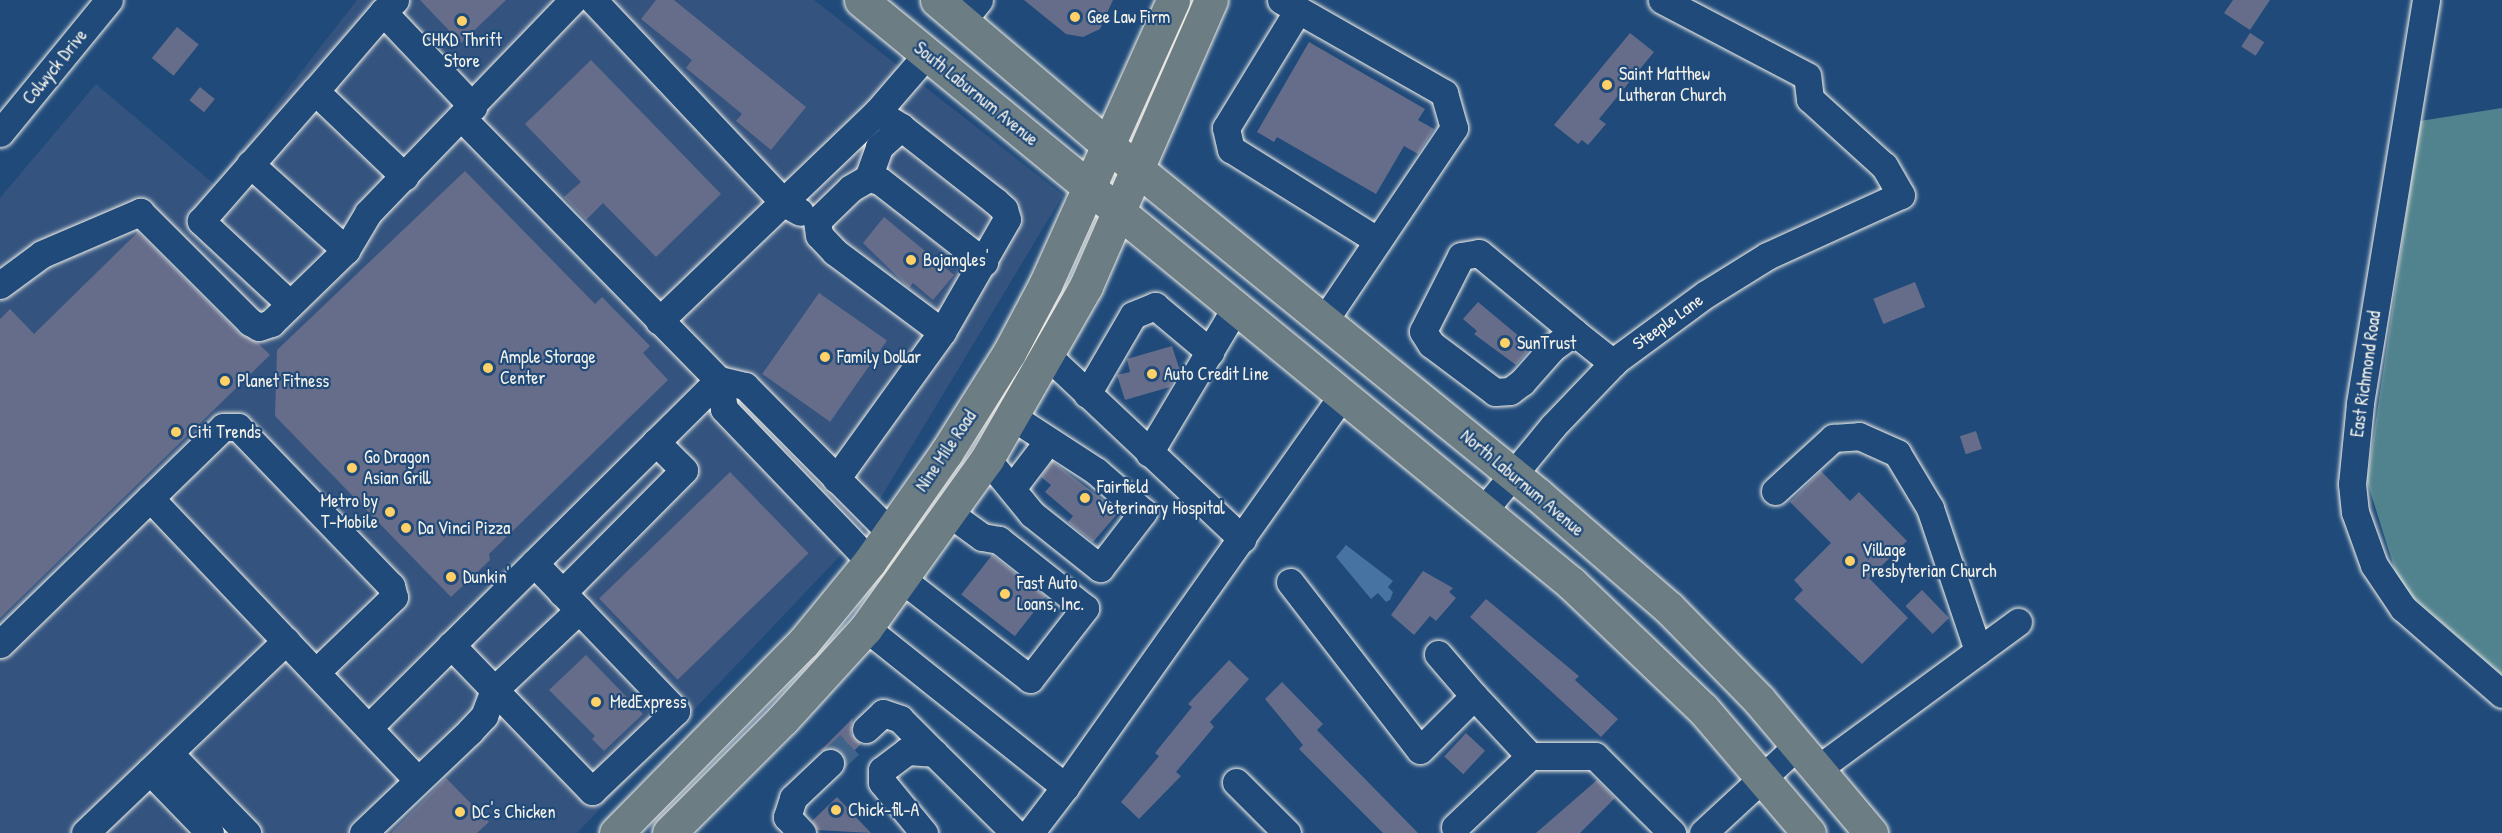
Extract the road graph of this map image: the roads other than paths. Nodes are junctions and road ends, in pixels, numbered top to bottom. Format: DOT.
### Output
graph roads {
  1 [pos="109,0"];
  2 [pos="573,0"];
  3 [pos="593,0"];
  4 [pos="861,0"];
  5 [pos="937,0"];
  6 [pos="1173,0"];
  7 [pos="1211,0"];
  8 [pos="1662,0"];
  9 [pos="2426,0"];
  10 [pos="1290,5"];
  11 [pos="389,6"];
  12 [pos="970,10"];
  13 [pos="927,54"];
  14 [pos="315,91"];
  15 [pos="467,112"];
  16 [pos="877,112"];
  17 [pos="901,127"];
  18 [pos="0,133"];
  19 [pos="1110,147"];
  20 [pos="250,164"];
  21 [pos="1138,169"];
  22 [pos="405,177"];
  23 [pos="867,178"];
  24 [pos="1091,188"];
  25 [pos="784,203"];
  26 [pos="1120,212"];
  27 [pos="817,221"];
  28 [pos="1378,241"];
  29 [pos="346,250"];
  30 [pos="984,262"];
  31 [pos="0,285"];
  32 [pos="290,304"];
  33 [pos="1236,307"];
  34 [pos="659,321"];
  35 [pos="1324,321"];
  36 [pos="942,332"];
  37 [pos="1574,332"];
  38 [pos="1210,352"];
  39 [pos="1048,356"];
  40 [pos="1613,363"];
  41 [pos="719,380"];
  42 [pos="1087,394"];
  43 [pos="1343,394"];
  44 [pos="1013,417"];
  45 [pos="1048,441"];
  46 [pos="656,442"];
  47 [pos="1149,453"];
  48 [pos="987,459"];
  49 [pos="1512,474"];
  50 [pos="836,479"];
  51 [pos="1013,487"];
  52 [pos="1775,491"];
  53 [pos="150,498"];
  54 [pos="1483,511"];
  55 [pos="950,513"];
  56 [pos="890,532"];
  57 [pos="1242,539"];
  58 [pos="870,561"];
  59 [pos="534,563"];
  60 [pos="903,580"];
  61 [pos="1290,582"];
  62 [pos="570,601"];
  63 [pos="2018,622"];
  64 [pos="866,628"];
  65 [pos="286,641"];
  66 [pos="0,644"];
  67 [pos="451,645"];
  68 [pos="1978,651"];
  69 [pos="1438,654"];
  70 [pos="316,672"];
  71 [pos="494,690"];
  72 [pos="2502,694"];
  73 [pos="1474,696"];
  74 [pos="369,727"];
  75 [pos="866,729"];
  76 [pos="934,753"];
  77 [pos="1530,756"];
  78 [pos="1809,756"];
  79 [pos="159,762"];
  80 [pos="830,763"];
  81 [pos="1761,776"];
  82 [pos="418,780"];
  83 [pos="1236,782"];
  84 [pos="1065,787"];
  85 [pos="1455,827"];
  86 [pos="791,828"];
  87 [pos="85,833"];
  88 [pos="210,833"];
  89 [pos="247,833"];
  90 [pos="363,833"];
  91 [pos="616,833"];
  92 [pos="669,833"];
  93 [pos="924,833"];
  94 [pos="1015,833"];
  95 [pos="1030,833"];
  96 [pos="1287,833"];
  97 [pos="1672,833"];
  98 [pos="1703,833"];
  99 [pos="1809,833"];
  100 [pos="1871,833"];
  1 -- 18 [label="street, Colwyck Drive"];
  2 -- 15 [label="street"];
  3 -- 25 [label="street"];
  4 -- 13 [label="main road, South Laburnum Avenue"];
  5 -- 12 [label="main road"];
  6 -- 19 [label="main road, Nine Mile Road"];
  7 -- 21 [label="main road, Nine Mile Road"];
  8 -- 40 [label="street, Steeple Lane"];
  9 -- 72 [label="street, East Richmond Road"];
  10 -- 28 [label="street"];
  10 -- 28 [label="street"];
  11 -- 14 [label="street"];
  11 -- 15 [label="street"];
  12 -- 19 [label="main road"];
  13 -- 16 [label="street"];
  13 -- 24 [label="main road, South Laburnum Avenue"];
  14 -- 20 [label="street"];
  14 -- 22 [label="street"];
  15 -- 22 [label="street"];
  15 -- 34 [label="street"];
  16 -- 17 [label="street"];
  16 -- 25 [label="street"];
  17 -- 23 [label="street"];
  17 -- 30 [label="street"];
  19 -- 21 [label="main road, North Laburnum Avenue"];
  19 -- 24 [label="main road, Nine Mile Road"];
  20 -- 29 [label="street"];
  20 -- 32 [label="street"];
  21 -- 26 [label="main road, Nine Mile Road"];
  21 -- 35 [label="main road, North Laburnum Avenue"];
  22 -- 29 [label="street"];
  23 -- 27 [label="street"];
  23 -- 30 [label="street"];
  24 -- 26 [label="main road, South Laburnum Avenue"];
  24 -- 56 [label="main road, Nine Mile Road"];
  25 -- 27 [label="street"];
  25 -- 34 [label="street"];
  26 -- 33 [label="main road"];
  26 -- 39 [label="main road, Nine Mile Road"];
  27 -- 36 [label="street"];
  28 -- 35 [label="street"];
  29 -- 32 [label="street"];
  30 -- 36 [label="street"];
  31 -- 32 [label="street"];
  33 -- 38 [label="street"];
  33 -- 43 [label="main road"];
  34 -- 41 [label="street"];
  35 -- 49 [label="main road, North Laburnum Avenue"];
  36 -- 50 [label="street"];
  37 -- 37 [label="street"];
  37 -- 40 [label="street"];
  38 -- 42 [label="street"];
  38 -- 47 [label="street"];
  39 -- 42 [label="street"];
  39 -- 44 [label="main road, Nine Mile Road"];
  40 -- 49 [label="street, Steeple Lane"];
  41 -- 46 [label="street"];
  41 -- 50 [label="street"];
  41 -- 58 [label="street"];
  42 -- 47 [label="street"];
  43 -- 54 [label="main road"];
  43 -- 57 [label="street"];
  44 -- 45 [label="street"];
  44 -- 48 [label="main road, Nine Mile Road"];
  45 -- 51 [label="street"];
  45 -- 51 [label="street"];
  46 -- 59 [label="street"];
  46 -- 62 [label="street"];
  47 -- 57 [label="street"];
  48 -- 51 [label="street"];
  48 -- 55 [label="main road, Nine Mile Road"];
  49 -- 54 [label="street, Steeple Lane"];
  49 -- 78 [label="main road, North Laburnum Avenue"];
  50 -- 56 [label="street"];
  52 -- 68 [label="street"];
  53 -- 65 [label="street"];
  53 -- 66 [label="street"];
  53 -- 70 [label="street"];
  54 -- 81 [label="main road"];
  55 -- 60 [label="main road, Nine Mile Road"];
  55 -- 60 [label="street"];
  56 -- 58 [label="main road, Nine Mile Road"];
  57 -- 84 [label="street"];
  58 -- 91 [label="main road, Nine Mile Road"];
  59 -- 62 [label="street"];
  59 -- 67 [label="street"];
  60 -- 64 [label="main road, Nine Mile Road"];
  61 -- 73 [label="street"];
  62 -- 71 [label="street"];
  62 -- 71 [label="street"];
  63 -- 68 [label="street"];
  64 -- 84 [label="street"];
  64 -- 92 [label="main road, Nine Mile Road"];
  65 -- 70 [label="street"];
  65 -- 79 [label="street"];
  67 -- 71 [label="street"];
  67 -- 74 [label="street"];
  68 -- 78 [label="street"];
  69 -- 73 [label="street"];
  70 -- 74 [label="street"];
  71 -- 82 [label="street"];
  73 -- 77 [label="street"];
  74 -- 82 [label="street"];
  75 -- 76 [label="street"];
  76 -- 93 [label="street"];
  76 -- 94 [label="street"];
  77 -- 85 [label="street"];
  77 -- 97 [label="street"];
  78 -- 81 [label="street"];
  78 -- 100 [label="main road, North Laburnum Avenue"];
  79 -- 87 [label="street"];
  79 -- 88 [label="street"];
  79 -- 89 [label="street"];
  80 -- 86 [label="street"];
  81 -- 98 [label="street"];
  81 -- 99 [label="main road"];
  82 -- 90 [label="street"];
  83 -- 96 [label="street"];
  84 -- 95 [label="street"];
}
